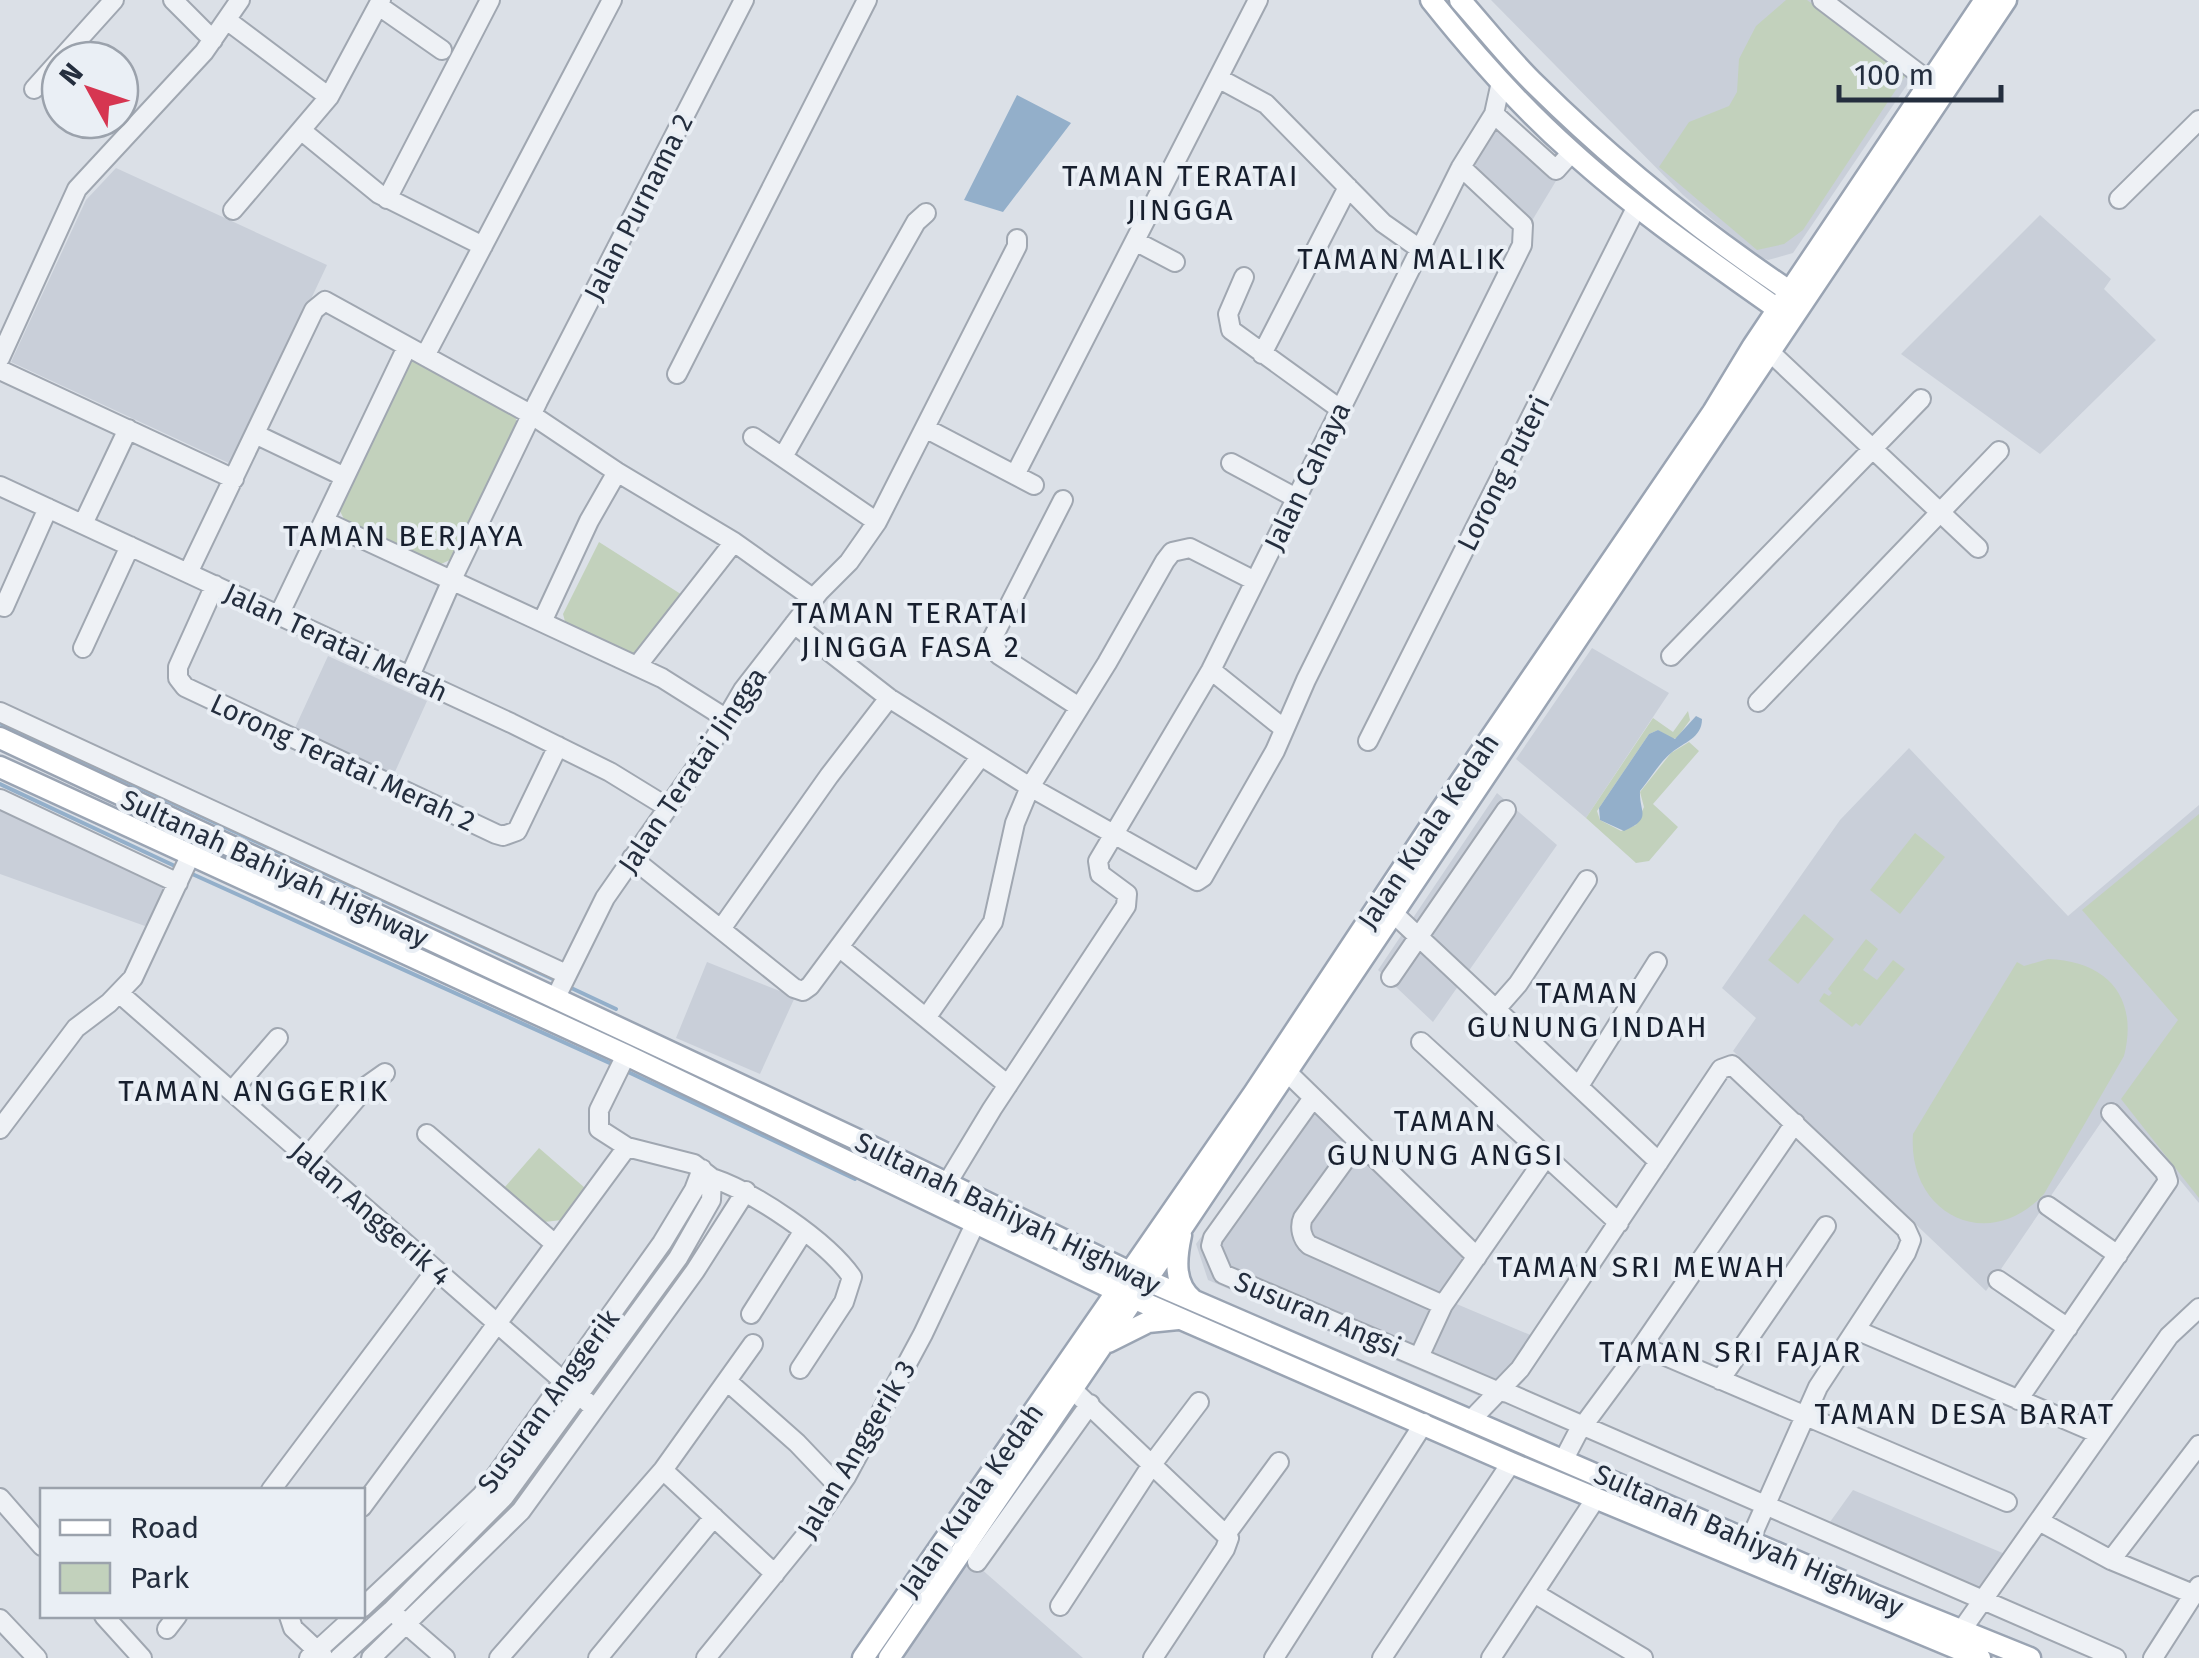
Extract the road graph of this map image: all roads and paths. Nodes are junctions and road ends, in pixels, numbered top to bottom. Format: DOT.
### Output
graph roads {
  1 [pos="114,0"];
  2 [pos="173,0"];
  3 [pos="240,0"];
  4 [pos="490,0"];
  5 [pos="612,0"];
  6 [pos="744,0"];
  7 [pos="867,0"];
  8 [pos="1258,0"];
  9 [pos="1431,0"];
  10 [pos="1460,0"];
  11 [pos="1822,0"];
  12 [pos="1985,0"];
  13 [pos="2006,0"];
  14 [pos="380,3"];
  15 [pos="228,21"];
  16 [pos="78,40"];
  17 [pos="213,40"];
  18 [pos="442,50"];
  19 [pos="1218,78"];
  20 [pos="40,82"];
  21 [pos="1500,82"];
  22 [pos="1930,82"];
  23 [pos="1535,84"];
  24 [pos="34,89"];
  25 [pos="329,97"];
  26 [pos="1518,101"];
  27 [pos="1494,114"];
  28 [pos="2199,120"];
  29 [pos="302,131"];
  30 [pos="1572,152"];
  31 [pos="1461,166"];
  32 [pos="1884,180"];
  33 [pos="1348,187"];
  34 [pos="387,199"];
  35 [pos="2119,199"];
  36 [pos="1637,206"];
  37 [pos="233,210"];
  38 [pos="926,213"];
  39 [pos="1017,239"];
  40 [pos="1134,240"];
  41 [pos="483,246"];
  42 [pos="1420,249"];
  43 [pos="1812,258"];
  44 [pos="1175,262"];
  45 [pos="1746,274"];
  46 [pos="1244,277"];
  47 [pos="1797,296"];
  48 [pos="1784,314"];
  49 [pos="407,346"];
  50 [pos="1762,349"];
  51 [pos="1262,354"];
  52 [pos="425,356"];
  53 [pos="0,358"];
  54 [pos="0,370"];
  55 [pos="677,374"];
  56 [pos="1921,399"];
  57 [pos="1340,409"];
  58 [pos="532,415"];
  59 [pos="924,428"];
  60 [pos="128,429"];
  61 [pos="254,434"];
  62 [pos="753,437"];
  63 [pos="1874,448"];
  64 [pos="1999,452"];
  65 [pos="784,456"];
  66 [pos="1231,463"];
  67 [pos="617,472"];
  68 [pos="1014,475"];
  69 [pos="345,477"];
  70 [pos="234,478"];
  71 [pos="1034,485"];
  72 [pos="0,486"];
  73 [pos="1296,498"];
  74 [pos="1063,500"];
  75 [pos="48,508"];
  76 [pos="1940,512"];
  77 [pos="324,520"];
  78 [pos="876,522"];
  79 [pos="83,524"];
  80 [pos="734,542"];
  81 [pos="130,546"];
  82 [pos="1978,548"];
  83 [pos="188,573"];
  84 [pos="453,581"];
  85 [pos="1255,581"];
  86 [pos="215,586"];
  87 [pos="814,599"];
  88 [pos="4,607"];
  89 [pos="279,615"];
  90 [pos="542,622"];
  91 [pos="794,624"];
  92 [pos="83,648"];
  93 [pos="1671,656"];
  94 [pos="636,666"];
  95 [pos="1211,670"];
  96 [pos="410,676"];
  97 [pos="889,698"];
  98 [pos="1758,702"];
  99 [pos="1078,707"];
  100 [pos="0,712"];
  101 [pos="726,719"];
  102 [pos="1283,728"];
  103 [pos="0,738"];
  104 [pos="1368,741"];
  105 [pos="558,746"];
  106 [pos="980,756"];
  107 [pos="0,767"];
  108 [pos="1030,787"];
  109 [pos="0,799"];
  110 [pos="667,807"];
  111 [pos="1506,810"];
  112 [pos="1114,835"];
  113 [pos="632,858"];
  114 [pos="184,869"];
  115 [pos="1587,880"];
  116 [pos="1392,912"];
  117 [pos="721,929"];
  118 [pos="1418,936"];
  119 [pos="839,948"];
  120 [pos="1657,962"];
  121 [pos="566,974"];
  122 [pos="1391,977"];
  123 [pos="119,993"];
  124 [pos="554,999"];
  125 [pos="1500,1012"];
  126 [pos="926,1018"];
  127 [pos="278,1038"];
  128 [pos="1421,1042"];
  129 [pos="1295,1045"];
  130 [pos="630,1046"];
  131 [pos="1287,1072"];
  132 [pos="385,1074"];
  133 [pos="1576,1084"];
  134 [pos="1008,1085"];
  135 [pos="232,1091"];
  136 [pos="768,1098"];
  137 [pos="1313,1098"];
  138 [pos="2111,1112"];
  139 [pos="1794,1123"];
  140 [pos="0,1129"];
  141 [pos="427,1134"];
  142 [pos="1358,1142"];
  143 [pos="627,1147"];
  144 [pos="822,1148"];
  145 [pos="1546,1156"];
  146 [pos="306,1157"];
  147 [pos="1659,1162"];
  148 [pos="706,1173"];
  149 [pos="946,1185"];
  150 [pos="746,1191"];
  151 [pos="2048,1206"];
  152 [pos="976,1222"];
  153 [pos="1618,1222"];
  154 [pos="1826,1226"];
  155 [pos="1182,1228"];
  156 [pos="803,1232"];
  157 [pos="662,1242"];
  158 [pos="555,1244"];
  159 [pos="1146,1252"];
  160 [pos="1089,1254"];
  161 [pos="2118,1255"];
  162 [pos="1476,1257"];
  163 [pos="678,1258"];
  164 [pos="1062,1265"];
  165 [pos="436,1270"];
  166 [pos="695,1271"];
  167 [pos="1138,1277"];
  168 [pos="1998,1280"];
  169 [pos="1125,1295"];
  170 [pos="1194,1301"];
  171 [pos="1443,1305"];
  172 [pos="2199,1308"];
  173 [pos="751,1314"];
  174 [pos="1182,1319"];
  175 [pos="497,1323"];
  176 [pos="2068,1328"];
  177 [pos="1856,1330"];
  178 [pos="1093,1342"];
  179 [pos="754,1344"];
  180 [pos="1642,1346"];
  181 [pos="1419,1357"];
  182 [pos="800,1369"];
  183 [pos="562,1380"];
  184 [pos="1720,1380"];
  185 [pos="727,1381"];
  186 [pos="1072,1389"];
  187 [pos="1497,1392"];
  188 [pos="577,1394"];
  189 [pos="2018,1400"];
  190 [pos="1199,1402"];
  191 [pos="1090,1404"];
  192 [pos="594,1408"];
  193 [pos="1804,1415"];
  194 [pos="1470,1421"];
  195 [pos="1424,1423"];
  196 [pos="1583,1426"];
  197 [pos="2100,1434"];
  198 [pos="2199,1446"];
  199 [pos="1564,1459"];
  200 [pos="1280,1462"];
  201 [pos="1153,1463"];
  202 [pos="1511,1463"];
  203 [pos="663,1470"];
  204 [pos="839,1487"];
  205 [pos="272,1488"];
  206 [pos="504,1497"];
  207 [pos="0,1498"];
  208 [pos="1596,1498"];
  209 [pos="2007,1502"];
  210 [pos="365,1503"];
  211 [pos="1765,1505"];
  212 [pos="521,1511"];
  213 [pos="972,1516"];
  214 [pos="714,1517"];
  215 [pos="2038,1521"];
  216 [pos="1226,1533"];
  217 [pos="1750,1540"];
  218 [pos="40,1544"];
  219 [pos="2111,1560"];
  220 [pos="977,1562"];
  221 [pos="776,1574"];
  222 [pos="2196,1590"];
  223 [pos="1534,1594"];
  224 [pos="1984,1599"];
  225 [pos="365,1605"];
  226 [pos="1060,1606"];
  227 [pos="391,1611"];
  228 [pos="106,1618"];
  229 [pos="290,1618"];
  230 [pos="353,1618"];
  231 [pos="0,1619"];
  232 [pos="407,1625"];
  233 [pos="1961,1632"];
  234 [pos="317,1656"];
  235 [pos="37,1658"];
  236 [pos="142,1658"];
  237 [pos="339,1658"];
  238 [pos="371,1658"];
  239 [pos="445,1658"];
  240 [pos="499,1658"];
  241 [pos="598,1658"];
  242 [pos="706,1658"];
  243 [pos="863,1658"];
  244 [pos="889,1658"];
  245 [pos="1152,1658"];
  246 [pos="1274,1658"];
  247 [pos="1382,1658"];
  248 [pos="1491,1658"];
  249 [pos="1643,1658"];
  250 [pos="1980,1658"];
  251 [pos="2030,1658"];
  252 [pos="2116,1658"];
  253 [pos="2153,1658"];
  1 -- 16 [label="street"];
  2 -- 17 [label="street"];
  3 -- 15 [label="street"];
  4 -- 34 [label="street"];
  5 -- 41 [label="street"];
  6 -- 58 [label="street, Jalan Purnama 2"];
  7 -- 55 [label="street"];
  8 -- 19 [label="street"];
  9 -- 21 [label="main road"];
  10 -- 23 [label="main road"];
  11 -- 22 [label="street"];
  12 -- 22 [label="main road, Jalan Kuala Kedah"];
  13 -- 32 [label="main road, Jalan Kuala Kedah"];
  14 -- 18 [label="street"];
  14 -- 25 [label="street"];
  15 -- 17 [label="street"];
  15 -- 25 [label="street"];
  17 -- 53 [label="street"];
  19 -- 33 [label="street"];
  19 -- 40 [label="street"];
  20 -- 24 [label="street"];
  21 -- 26 [label="main road"];
  21 -- 27 [label="street, Jalan Cahaya"];
  22 -- 43 [label="main road, Jalan Kuala Kedah"];
  23 -- 26 [label="street, Jalan Cahaya"];
  23 -- 45 [label="main road"];
  25 -- 29 [label="street"];
  26 -- 27 [label="street, Jalan Cahaya"];
  26 -- 30 [label="main road"];
  27 -- 30 [label="street"];
  27 -- 31 [label="street, Jalan Cahaya"];
  28 -- 35 [label="street"];
  29 -- 34 [label="street"];
  29 -- 37 [label="street"];
  30 -- 36 [label="main road"];
  31 -- 42 [label="street, Jalan Cahaya"];
  31 -- 102 [label="street"];
  32 -- 47 [label="main road, Jalan Kuala Kedah"];
  32 -- 50 [label="main road"];
  33 -- 42 [label="street"];
  33 -- 51 [label="street"];
  34 -- 41 [label="street"];
  36 -- 45 [label="main road"];
  36 -- 104 [label="street, Lorong Puteri"];
  38 -- 65 [label="street"];
  39 -- 59 [label="street, Jalan Teratai Jingga"];
  40 -- 44 [label="street"];
  40 -- 68 [label="street"];
  41 -- 52 [label="street"];
  42 -- 57 [label="street, Jalan Cahaya"];
  43 -- 45 [label="main road"];
  43 -- 47 [label="main road, Jalan Kuala Kedah"];
  45 -- 47 [label="main road"];
  45 -- 48 [label="main road"];
  45 -- 50 [label="main road"];
  46 -- 51 [label="street"];
  47 -- 48 [label="main road, Jalan Kuala Kedah"];
  48 -- 50 [label="main road, Jalan Kuala Kedah"];
  49 -- 52 [label="street"];
  49 -- 61 [label="street"];
  49 -- 69 [label="street"];
  50 -- 63 [label="street"];
  50 -- 116 [label="main road, Jalan Kuala Kedah"];
  50 -- 129 [label="main road, Jalan Kuala Kedah"];
  51 -- 57 [label="street"];
  52 -- 58 [label="street"];
  54 -- 60 [label="street"];
  56 -- 63 [label="street"];
  57 -- 73 [label="street, Jalan Cahaya"];
  58 -- 67 [label="street"];
  58 -- 84 [label="street, Jalan Purnama 2"];
  59 -- 68 [label="street"];
  59 -- 78 [label="street, Jalan Teratai Jingga"];
  60 -- 70 [label="street"];
  60 -- 79 [label="street"];
  61 -- 69 [label="street"];
  61 -- 70 [label="street"];
  62 -- 65 [label="street"];
  63 -- 76 [label="street"];
  63 -- 93 [label="street"];
  64 -- 76 [label="street"];
  65 -- 78 [label="street"];
  66 -- 73 [label="street"];
  67 -- 80 [label="street"];
  67 -- 90 [label="street"];
  68 -- 71 [label="street"];
  69 -- 77 [label="street"];
  70 -- 83 [label="street"];
  72 -- 75 [label="street, Jalan Teratai Merah"];
  73 -- 85 [label="street, Jalan Cahaya"];
  74 -- 99 [label="street"];
  75 -- 79 [label="street, Jalan Teratai Merah"];
  75 -- 88 [label="street"];
  76 -- 82 [label="street"];
  76 -- 98 [label="street"];
  77 -- 84 [label="street"];
  77 -- 89 [label="street"];
  78 -- 87 [label="street, Jalan Teratai Jingga"];
  79 -- 81 [label="street, Jalan Teratai Merah"];
  80 -- 87 [label="street"];
  80 -- 94 [label="street"];
  81 -- 83 [label="street, Jalan Teratai Merah"];
  81 -- 92 [label="street"];
  83 -- 86 [label="street, Jalan Teratai Merah"];
  84 -- 90 [label="street"];
  84 -- 96 [label="street, Jalan Purnama 2"];
  85 -- 95 [label="street, Jalan Cahaya"];
  85 -- 99 [label="street"];
  86 -- 89 [label="street, Jalan Teratai Merah"];
  86 -- 105 [label="street, Lorong Teratai Merah 2"];
  87 -- 91 [label="street, Jalan Teratai Jingga"];
  89 -- 96 [label="street, Jalan Teratai Merah"];
  90 -- 94 [label="street"];
  91 -- 97 [label="street"];
  91 -- 101 [label="street, Jalan Teratai Jingga"];
  94 -- 101 [label="street"];
  95 -- 102 [label="street"];
  95 -- 112 [label="street, Jalan Cahaya"];
  96 -- 105 [label="street, Jalan Teratai Merah"];
  97 -- 106 [label="street"];
  97 -- 117 [label="street"];
  99 -- 108 [label="street"];
  100 -- 121 [label="street"];
  101 -- 110 [label="street, Jalan Teratai Jingga"];
  102 -- 112 [label="street"];
  103 -- 124 [label="main road, Sultanah Bahiyah Highway"];
  105 -- 110 [label="street, Jalan Teratai Merah"];
  106 -- 108 [label="street"];
  106 -- 119 [label="street"];
  107 -- 114 [label="main road, Sultanah Bahiyah Highway"];
  108 -- 112 [label="street"];
  108 -- 126 [label="street"];
  109 -- 114 [label="street"];
  110 -- 113 [label="street, Jalan Teratai Jingga"];
  111 -- 118 [label="street"];
  112 -- 134 [label="street"];
  113 -- 117 [label="street"];
  113 -- 121 [label="street, Jalan Teratai Jingga"];
  114 -- 123 [label="street"];
  114 -- 130 [label="main road, Sultanah Bahiyah Highway"];
  115 -- 125 [label="street"];
  116 -- 118 [label="street"];
  116 -- 129 [label="main road, Jalan Kuala Kedah"];
  117 -- 119 [label="street"];
  118 -- 122 [label="street"];
  118 -- 125 [label="street"];
  119 -- 126 [label="street"];
  120 -- 133 [label="street"];
  121 -- 124 [label="street, Jalan Teratai Jingga"];
  123 -- 135 [label="street, Jalan Anggerik 4"];
  123 -- 140 [label="street"];
  124 -- 130 [label="main road, Sultanah Bahiyah Highway"];
  125 -- 133 [label="street"];
  126 -- 134 [label="street"];
  127 -- 135 [label="street"];
  128 -- 145 [label="street"];
  129 -- 131 [label="main road, Jalan Kuala Kedah"];
  129 -- 159 [label="main road, Jalan Kuala Kedah"];
  130 -- 136 [label="main road, Sultanah Bahiyah Highway"];
  130 -- 143 [label="street"];
  130 -- 144 [label="main road, Sultanah Bahiyah Highway"];
  131 -- 137 [label="street"];
  131 -- 155 [label="main road, Jalan Kuala Kedah"];
  132 -- 146 [label="street"];
  133 -- 147 [label="street"];
  134 -- 149 [label="street"];
  135 -- 146 [label="street, Jalan Anggerik 4"];
  136 -- 144 [label="main road"];
  136 -- 149 [label="main road, Sultanah Bahiyah Highway"];
  137 -- 142 [label="street"];
  137 -- 181 [label="street, Susuran Angsi"];
  138 -- 161 [label="street"];
  139 -- 147 [label="street"];
  139 -- 177 [label="street"];
  139 -- 180 [label="street"];
  141 -- 158 [label="street"];
  142 -- 162 [label="street"];
  142 -- 171 [label="street"];
  143 -- 148 [label="street"];
  143 -- 158 [label="street"];
  144 -- 152 [label="main road, Sultanah Bahiyah Highway"];
  145 -- 153 [label="street"];
  145 -- 162 [label="street"];
  146 -- 165 [label="street, Jalan Anggerik 4"];
  147 -- 153 [label="street"];
  148 -- 150 [label="street"];
  148 -- 157 [label="street, Susuran Anggerik"];
  148 -- 163 [label="street"];
  149 -- 160 [label="main road, Sultanah Bahiyah Highway"];
  150 -- 156 [label="street"];
  150 -- 166 [label="street"];
  151 -- 161 [label="street"];
  152 -- 164 [label="main road, Sultanah Bahiyah Highway"];
  152 -- 204 [label="street, Jalan Anggerik 3"];
  153 -- 187 [label="street"];
  154 -- 184 [label="street"];
  155 -- 167 [label="main road, Jalan Kuala Kedah"];
  155 -- 170 [label="main road"];
  156 -- 173 [label="street"];
  156 -- 182 [label="street"];
  157 -- 163 [label="street"];
  157 -- 183 [label="street, Susuran Anggerik"];
  158 -- 175 [label="street"];
  159 -- 160 [label="main road"];
  159 -- 167 [label="main road, Jalan Kuala Kedah"];
  160 -- 167 [label="main road, Sultanah Bahiyah Highway"];
  161 -- 176 [label="street"];
  162 -- 171 [label="street"];
  163 -- 166 [label="street"];
  163 -- 188 [label="street"];
  164 -- 169 [label="main road, Sultanah Bahiyah Highway"];
  164 -- 178 [label="main road"];
  165 -- 175 [label="street, Jalan Anggerik 4"];
  165 -- 205 [label="street"];
  166 -- 192 [label="street"];
  167 -- 169 [label="main road, Jalan Kuala Kedah"];
  167 -- 170 [label="main road, Sultanah Bahiyah Highway"];
  168 -- 176 [label="street"];
  169 -- 174 [label="main road, Sultanah Bahiyah Highway"];
  169 -- 178 [label="main road, Jalan Kuala Kedah"];
  170 -- 194 [label="main road, Sultanah Bahiyah Highway"];
  171 -- 181 [label="street"];
  172 -- 197 [label="street"];
  174 -- 178 [label="main road"];
  174 -- 195 [label="main road, Sultanah Bahiyah Highway"];
  175 -- 183 [label="street, Jalan Anggerik 4"];
  175 -- 210 [label="street"];
  176 -- 189 [label="street"];
  177 -- 189 [label="street"];
  177 -- 193 [label="street"];
  178 -- 186 [label="main road, Jalan Kuala Kedah"];
  178 -- 213 [label="main road, Jalan Kuala Kedah"];
  179 -- 185 [label="street"];
  180 -- 184 [label="street"];
  180 -- 196 [label="street"];
  181 -- 187 [label="street, Susuran Angsi"];
  183 -- 188 [label="street, Jalan Anggerik 4"];
  183 -- 225 [label="street, Susuran Anggerik"];
  184 -- 193 [label="street"];
  185 -- 203 [label="street"];
  185 -- 204 [label="street"];
  186 -- 191 [label="street"];
  186 -- 213 [label="main road, Jalan Kuala Kedah"];
  187 -- 194 [label="street"];
  187 -- 196 [label="street, Susuran Angsi"];
  188 -- 192 [label="street, Jalan Anggerik 4"];
  188 -- 206 [label="street"];
  189 -- 197 [label="street"];
  190 -- 201 [label="street"];
  191 -- 201 [label="street"];
  191 -- 220 [label="street"];
  192 -- 212 [label="street"];
  193 -- 209 [label="street"];
  193 -- 211 [label="street"];
  194 -- 199 [label="main road, Sultanah Bahiyah Highway"];
  195 -- 202 [label="main road, Sultanah Bahiyah Highway"];
  195 -- 246 [label="street"];
  196 -- 199 [label="street"];
  196 -- 211 [label="street, Susuran Angsi"];
  197 -- 215 [label="street"];
  198 -- 219 [label="street"];
  199 -- 217 [label="main road, Sultanah Bahiyah Highway"];
  200 -- 216 [label="street"];
  201 -- 216 [label="street"];
  201 -- 226 [label="street"];
  202 -- 208 [label="main road, Sultanah Bahiyah Highway"];
  202 -- 247 [label="street"];
  203 -- 214 [label="street"];
  203 -- 240 [label="street"];
  204 -- 221 [label="street, Jalan Anggerik 3"];
  206 -- 212 [label="street"];
  206 -- 227 [label="street"];
  207 -- 218 [label="street"];
  208 -- 223 [label="street"];
  208 -- 250 [label="main road, Sultanah Bahiyah Highway"];
  211 -- 217 [label="street"];
  211 -- 224 [label="street, Susuran Angsi"];
  212 -- 232 [label="street"];
  213 -- 243 [label="main road, Jalan Kuala Kedah"];
  213 -- 244 [label="main road, Jalan Kuala Kedah"];
  214 -- 221 [label="street"];
  214 -- 241 [label="street"];
  215 -- 219 [label="street"];
  215 -- 224 [label="street"];
  216 -- 245 [label="street"];
  217 -- 233 [label="main road, Sultanah Bahiyah Highway"];
  219 -- 222 [label="street"];
  221 -- 242 [label="street, Jalan Anggerik 3"];
  222 -- 253 [label="street"];
  223 -- 248 [label="street"];
  223 -- 249 [label="street"];
  224 -- 233 [label="street"];
  224 -- 252 [label="street, Susuran Angsi"];
  227 -- 232 [label="street"];
  227 -- 237 [label="street"];
  228 -- 236 [label="street"];
  229 -- 234 [label="street"];
  230 -- 234 [label="street"];
  231 -- 235 [label="street"];
  232 -- 238 [label="street"];
  232 -- 239 [label="street"];
  233 -- 251 [label="main road, Sultanah Bahiyah Highway"];
}
